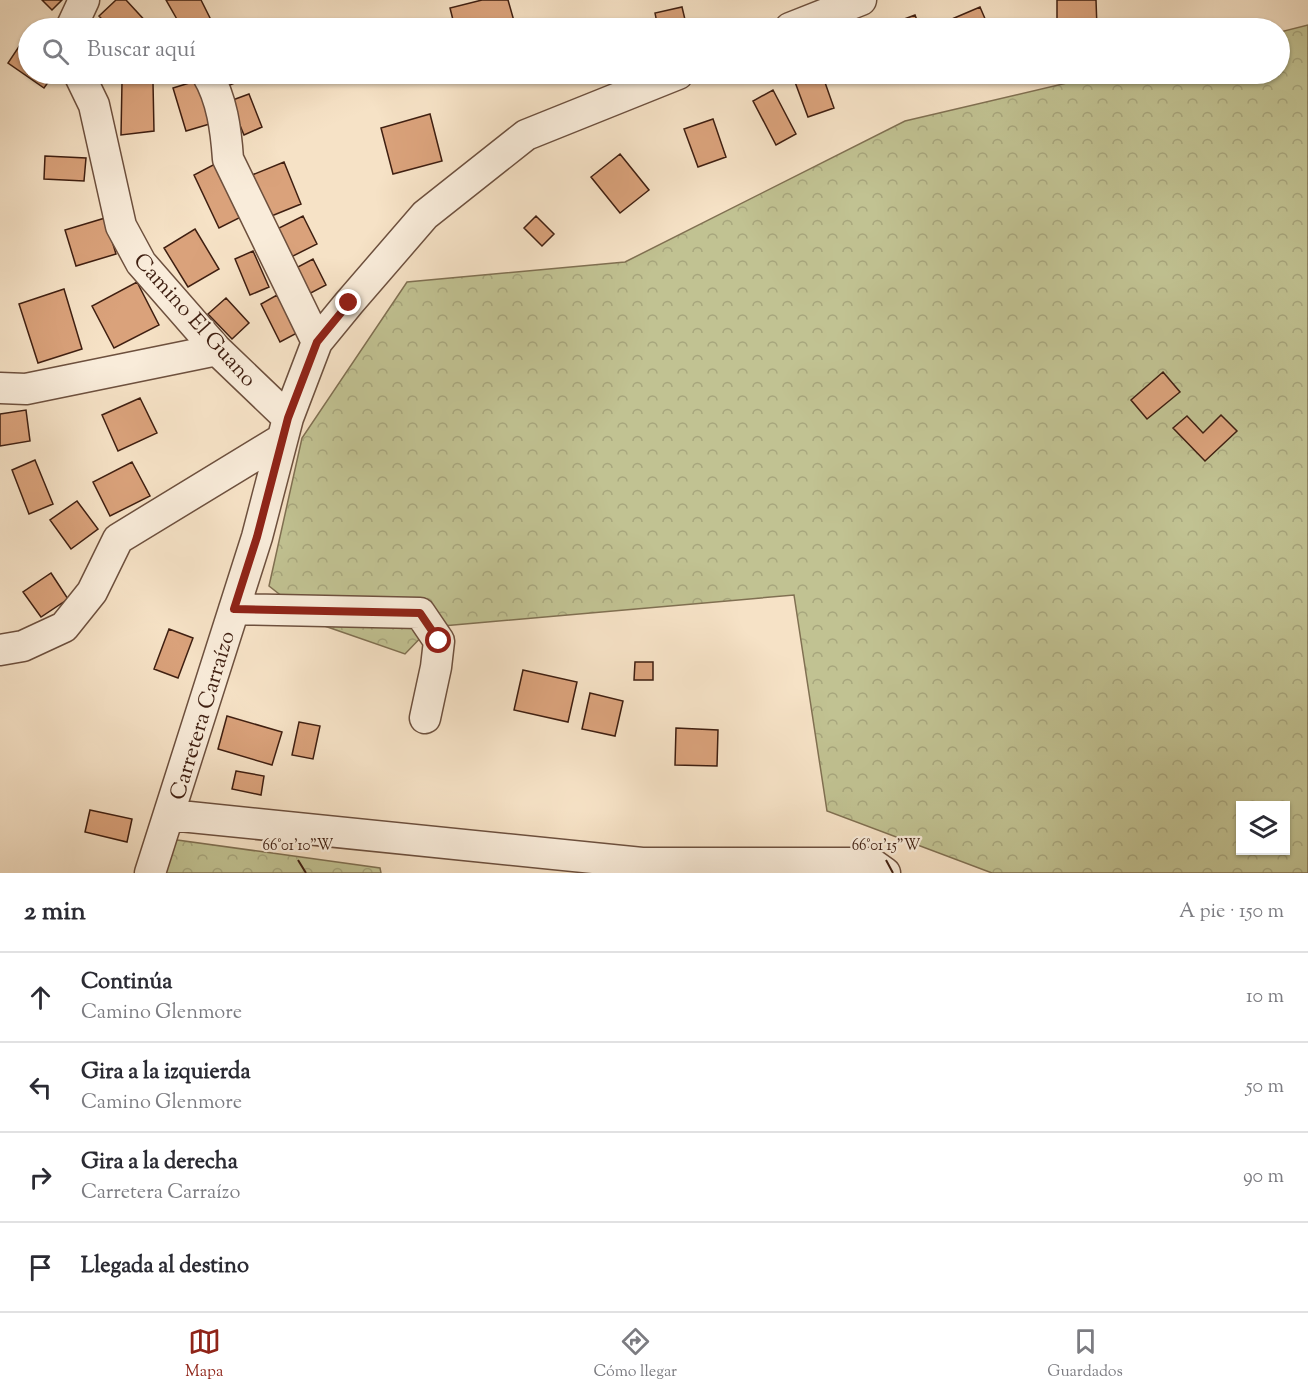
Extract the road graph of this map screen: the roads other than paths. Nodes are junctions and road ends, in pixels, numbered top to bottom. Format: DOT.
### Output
graph roads {
  1 [pos="84,0"];
  2 [pos="861,0"];
  3 [pos="76,18"];
  4 [pos="815,18"];
  5 [pos="84,84"];
  6 [pos="212,84"];
  7 [pos="653,84"];
  8 [pos="317,342"];
  9 [pos="218,350"];
  10 [pos="0,388"];
  11 [pos="285,428"];
  12 [pos="234,609"];
  13 [pos="0,650"];
  14 [pos="425,718"];
  15 [pos="170,815"];
  16 [pos="150,873"];
  17 [pos="885,873"];
  1 -- 3 [label="street"];
  2 -- 4 [label="street"];
  5 -- 9 [label="street, Camino El Guano"];
  6 -- 8 [label="street"];
  7 -- 8 [label="street, Carretera Carraízo"];
  8 -- 11 [label="street, Carretera Carraízo"];
  9 -- 10 [label="street"];
  9 -- 11 [label="street, Camino El Guano"];
  11 -- 12 [label="street, Carretera Carraízo"];
  11 -- 13 [label="street"];
  12 -- 14 [label="street"];
  12 -- 15 [label="street, Carretera Carraízo"];
  15 -- 16 [label="street, Carretera Carraízo"];
  15 -- 17 [label="street"];
}
